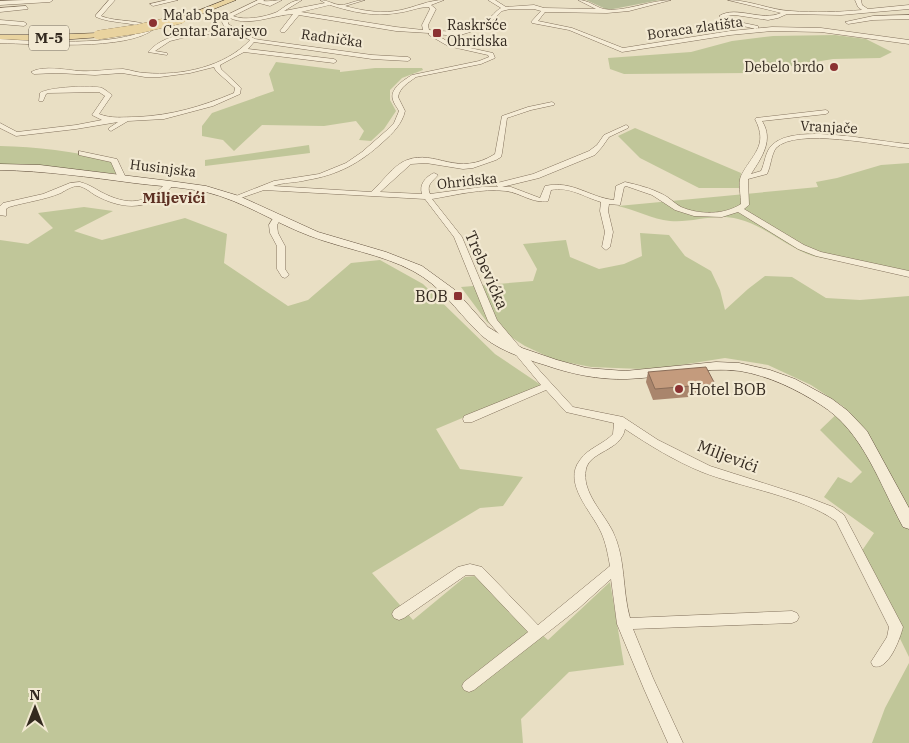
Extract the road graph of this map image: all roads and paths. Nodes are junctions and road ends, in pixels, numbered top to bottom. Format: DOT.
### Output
graph roads {
  1 [pos="50,0"];
  2 [pos="112,0"];
  3 [pos="175,0"];
  4 [pos="232,0"];
  5 [pos="279,0"];
  6 [pos="299,0"];
  7 [pos="323,0"];
  8 [pos="362,0"];
  9 [pos="441,0"];
  10 [pos="491,0"];
  11 [pos="581,0"];
  12 [pos="668,0"];
  13 [pos="731,0"];
  14 [pos="858,0"];
  15 [pos="260,1"];
  16 [pos="0,3"];
  17 [pos="153,4"];
  18 [pos="333,4"];
  19 [pos="424,5"];
  20 [pos="909,6"];
  21 [pos="29,8"];
  22 [pos="504,8"];
  23 [pos="0,10"];
  24 [pos="544,10"];
  25 [pos="602,11"];
  26 [pos="868,11"];
  27 [pos="278,12"];
  28 [pos="296,12"];
  29 [pos="785,13"];
  30 [pos="230,16"];
  31 [pos="909,17"];
  32 [pos="0,22"];
  33 [pos="848,22"];
  34 [pos="24,24"];
  35 [pos="772,29"];
  36 [pos="235,30"];
  37 [pos="283,31"];
  38 [pos="426,31"];
  39 [pos="0,39"];
  40 [pos="253,40"];
  41 [pos="909,42"];
  42 [pos="244,50"];
  43 [pos="165,54"];
  44 [pos="408,59"];
  45 [pos="52,61"];
  46 [pos="334,61"];
  47 [pos="217,64"];
  48 [pos="51,70"];
  49 [pos="34,72"];
  50 [pos="138,74"];
  51 [pos="136,82"];
  52 [pos="41,100"];
  53 [pos="552,104"];
  54 [pos="508,107"];
  55 [pos="826,112"];
  56 [pos="504,117"];
  57 [pos="128,118"];
  58 [pos="110,120"];
  59 [pos="0,125"];
  60 [pos="626,127"];
  61 [pos="111,129"];
  62 [pos="909,146"];
  63 [pos="82,153"];
  64 [pos="0,167"];
  65 [pos="434,175"];
  66 [pos="122,178"];
  67 [pos="744,178"];
  68 [pos="170,184"];
  69 [pos="263,188"];
  70 [pos="482,189"];
  71 [pos="372,195"];
  72 [pos="427,197"];
  73 [pos="235,198"];
  74 [pos="604,206"];
  75 [pos="740,210"];
  76 [pos="3,214"];
  77 [pos="278,217"];
  78 [pos="606,247"];
  79 [pos="909,274"];
  80 [pos="285,275"];
  81 [pos="517,351"];
  82 [pos="547,386"];
  83 [pos="468,418"];
  84 [pos="619,420"];
  85 [pos="909,523"];
  86 [pos="617,567"];
  87 [pos="400,614"];
  88 [pos="792,617"];
  89 [pos="624,624"];
  90 [pos="537,633"];
  91 [pos="878,662"];
  92 [pos="469,686"];
  93 [pos="676,743"];
  1 -- 16 [label="street"];
  2 -- 39 [label="street"];
  3 -- 17 [label="street"];
  4 -- 39 [label="main road, M-5, bridge"];
  5 -- 15 [label="street"];
  6 -- 27 [label="street"];
  7 -- 18 [label="street"];
  8 -- 18 [label="street"];
  9 -- 19 [label="street"];
  10 -- 22 [label="street"];
  11 -- 25 [label="street"];
  12 -- 25 [label="street"];
  13 -- 29 [label="street"];
  14 -- 26 [label="street"];
  15 -- 30 [label="street"];
  18 -- 19 [label="street"];
  18 -- 28 [label="street"];
  19 -- 38 [label="street"];
  20 -- 26 [label="street"];
  21 -- 23 [label="street"];
  22 -- 24 [label="street"];
  22 -- 38 [label="street"];
  24 -- 25 [label="street"];
  24 -- 35 [label="street, Boraca zlatišta"];
  26 -- 29 [label="street"];
  27 -- 28 [label="street"];
  27 -- 30 [label="street"];
  28 -- 37 [label="street"];
  28 -- 38 [label="street"];
  29 -- 35 [label="street, Boraca zlatišta"];
  30 -- 36 [label="street"];
  31 -- 33 [label="street"];
  32 -- 34 [label="street"];
  35 -- 41 [label="street, Boraca zlatišta"];
  36 -- 40 [label="street"];
  36 -- 43 [label="street"];
  38 -- 69 [label="street, Ohridska"];
  40 -- 42 [label="street"];
  40 -- 44 [label="street, Radnička"];
  42 -- 46 [label="street"];
  42 -- 47 [label="street"];
  45 -- 48 [label="street"];
  47 -- 50 [label="street"];
  47 -- 57 [label="street"];
  48 -- 49 [label="street"];
  48 -- 50 [label="street"];
  50 -- 51 [label="street"];
  52 -- 58 [label="street"];
  53 -- 56 [label="street"];
  54 -- 56 [label="street"];
  55 -- 67 [label="street"];
  56 -- 71 [label="street, Ohridska"];
  57 -- 58 [label="street"];
  57 -- 61 [label="street"];
  58 -- 59 [label="street"];
  60 -- 70 [label="street"];
  62 -- 67 [label="street, Vranjače"];
  63 -- 66 [label="street"];
  64 -- 66 [label="main road, Husinjska"];
  65 -- 72 [label="street"];
  66 -- 68 [label="main road, Husinjska"];
  67 -- 75 [label="street"];
  68 -- 73 [label="main road, Husinjska"];
  68 -- 76 [label="street"];
  69 -- 71 [label="street, Ohridska"];
  69 -- 73 [label="street, Ohridska"];
  70 -- 72 [label="street, Ohridska"];
  70 -- 74 [label="street, Ohridska"];
  71 -- 72 [label="street, Ohridska"];
  72 -- 81 [label="street, Trebevićka"];
  73 -- 77 [label="main road, Husinjska"];
  74 -- 75 [label="street"];
  74 -- 78 [label="street"];
  75 -- 79 [label="street"];
  77 -- 80 [label="street"];
  77 -- 81 [label="main road, Husinjska"];
  81 -- 82 [label="street, Trebevićka"];
  81 -- 85 [label="main road, Husinjska"];
  82 -- 83 [label="street"];
  82 -- 84 [label="street, Trebevićka"];
  84 -- 86 [label="street"];
  84 -- 91 [label="street, Miljevići"];
  86 -- 89 [label="street"];
  86 -- 90 [label="street"];
  87 -- 90 [label="street"];
  88 -- 89 [label="street"];
  89 -- 93 [label="street"];
  90 -- 92 [label="street"];
}
